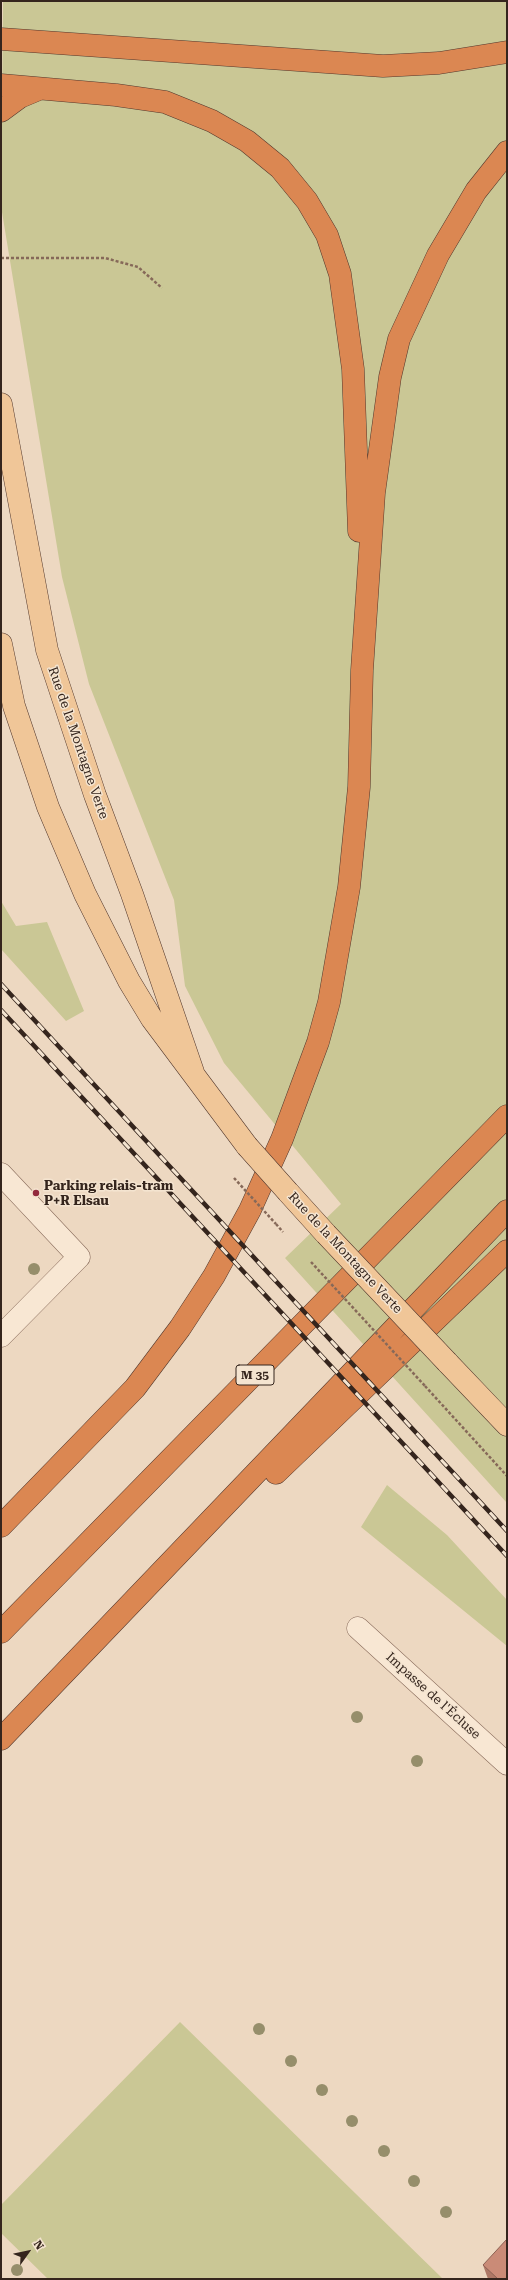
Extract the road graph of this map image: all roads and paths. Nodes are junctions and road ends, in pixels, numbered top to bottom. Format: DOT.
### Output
graph roads {
  1 [pos="1,39"];
  2 [pos="507,52"];
  3 [pos="1,85"];
  4 [pos="39,89"];
  5 [pos="1,111"];
  6 [pos="507,152"];
  7 [pos="1,258"];
  8 [pos="162,288"];
  9 [pos="1,404"];
  10 [pos="1,644"];
  11 [pos="363,656"];
  12 [pos="193,1072"];
  13 [pos="507,1116"];
  14 [pos="1,1174"];
  15 [pos="234,1178"];
  16 [pos="507,1211"];
  17 [pos="276,1224"];
  18 [pos="507,1251"];
  19 [pos="307,1258"];
  20 [pos="1,1336"];
  21 [pos="507,1425"];
  22 [pos="507,1476"];
  23 [pos="1,1526"];
  24 [pos="358,1628"];
  25 [pos="1,1632"];
  26 [pos="31,1707"];
  27 [pos="1,1739"];
  28 [pos="507,1764"];
  1 -- 2 [label="highway"];
  3 -- 4 [label="highway"];
  4 -- 5 [label="highway"];
  4 -- 11 [label="highway"];
  6 -- 11 [label="highway"];
  7 -- 8 [label="path"];
  9 -- 12 [label="main road, Rue de la Montagne Verte"];
  10 -- 12 [label="main road, Rue de la Montagne Verte"];
  11 -- 23 [label="highway"];
  12 -- 21 [label="main road, Rue de la Montagne Verte, bridge"];
  13 -- 25 [label="highway, M 35"];
  14 -- 20 [label="lane"];
  15 -- 17 [label="path, bridge"];
  16 -- 26 [label="highway"];
  18 -- 26 [label="highway"];
  19 -- 22 [label="path, bridge"];
  24 -- 28 [label="lane, Impasse de l'Écluse"];
  26 -- 27 [label="highway"];
}
